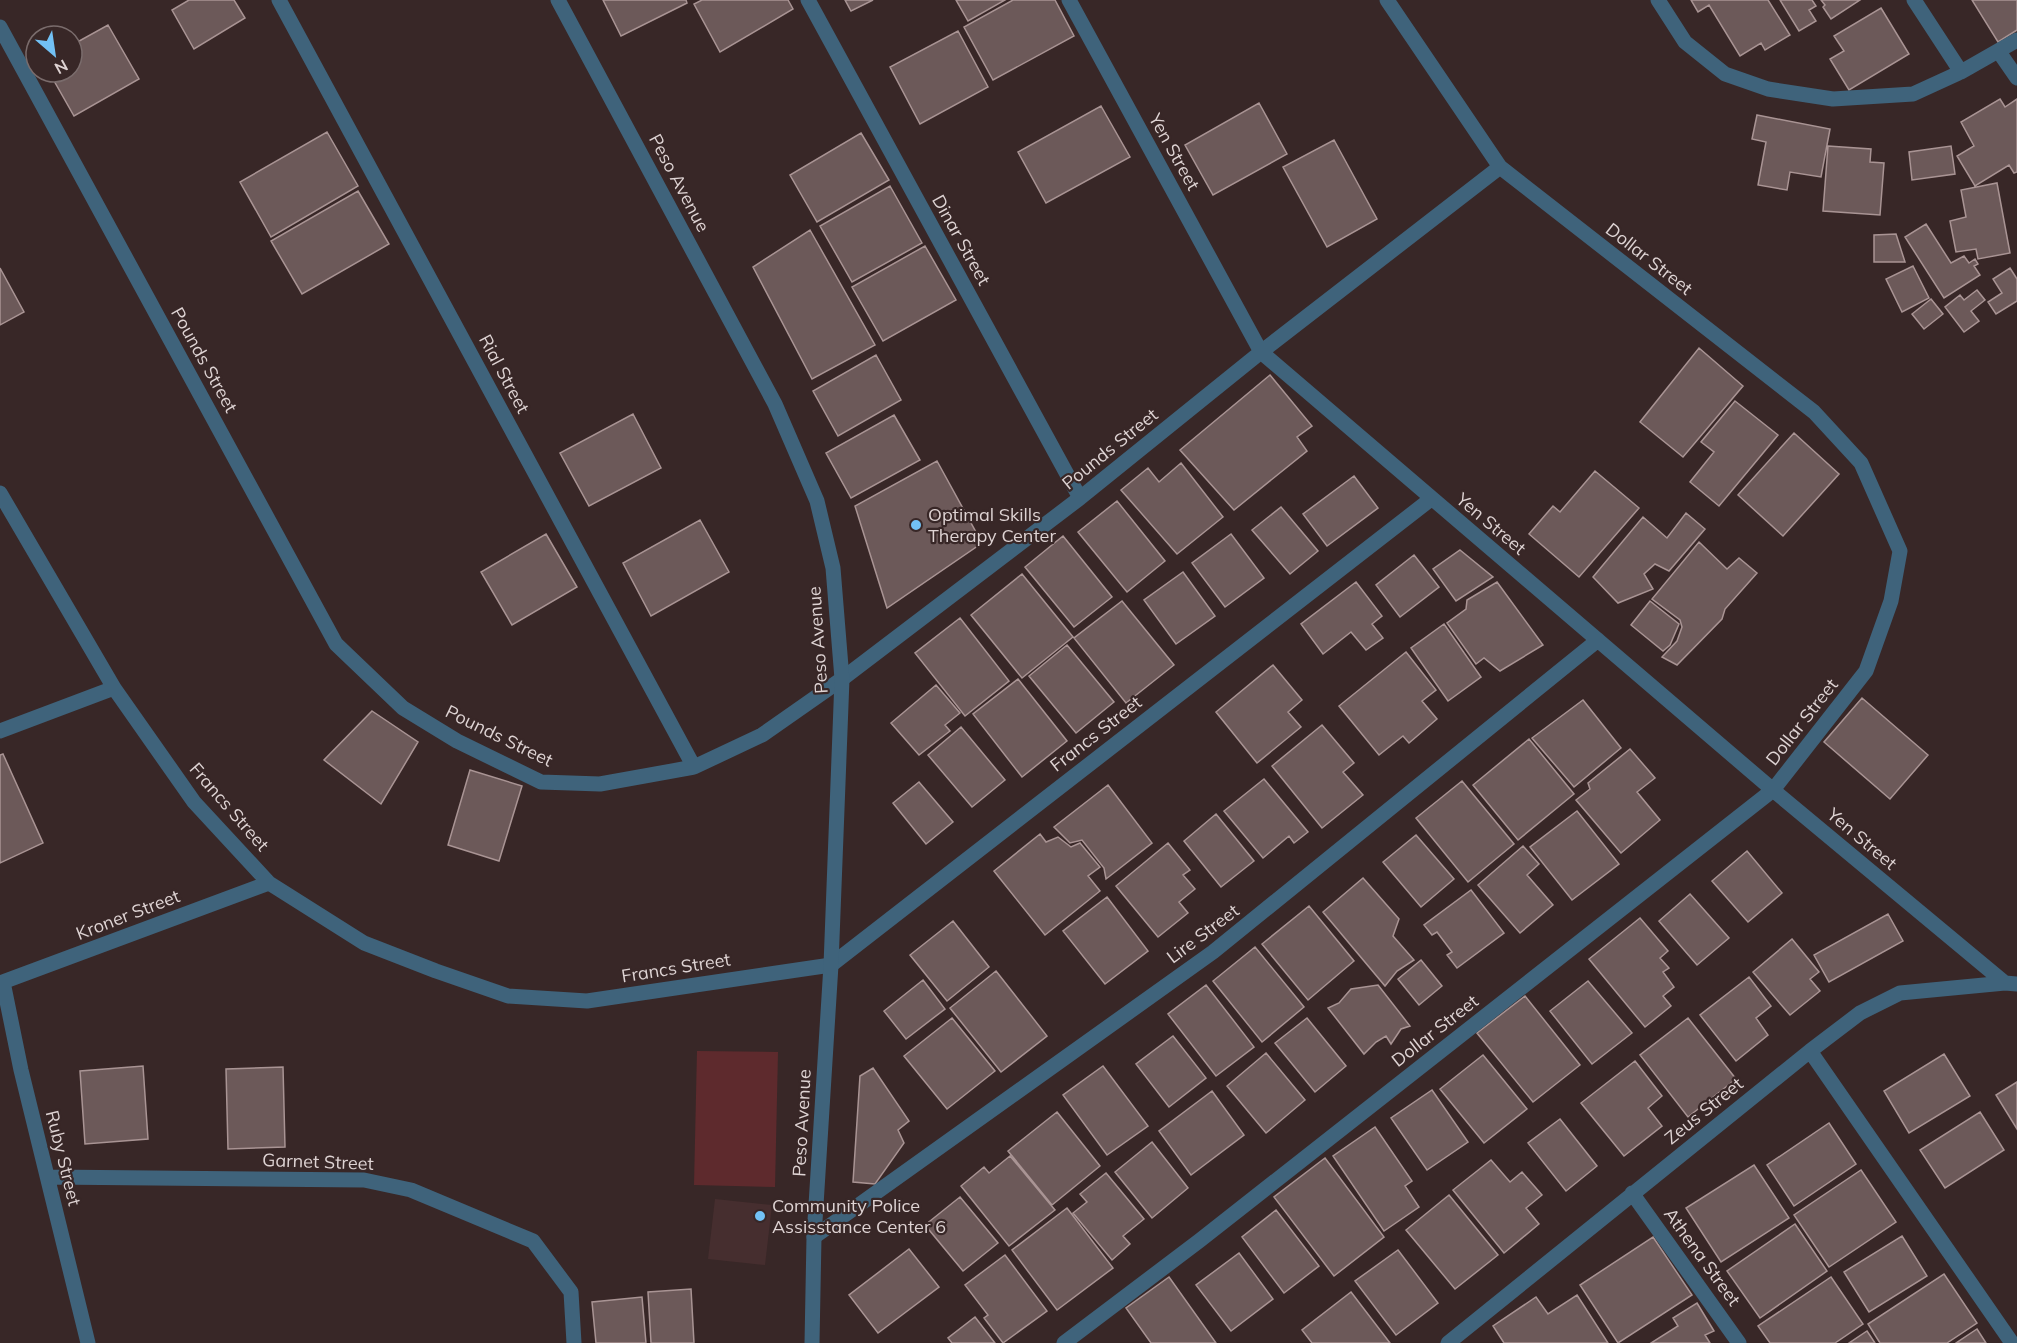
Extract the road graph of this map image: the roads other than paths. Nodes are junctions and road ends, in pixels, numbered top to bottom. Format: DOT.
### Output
graph roads {
  1 [pos="279,0"];
  2 [pos="558,0"];
  3 [pos="808,0"];
  4 [pos="1069,0"];
  5 [pos="1387,0"];
  6 [pos="1658,0"];
  7 [pos="1914,0"];
  8 [pos="0,27"];
  9 [pos="2017,40"];
  10 [pos="1999,52"];
  11 [pos="1961,72"];
  12 [pos="2017,78"];
  13 [pos="1500,167"];
  14 [pos="1261,352"];
  15 [pos="0,493"];
  16 [pos="1080,498"];
  17 [pos="1431,499"];
  18 [pos="1598,640"];
  19 [pos="842,679"];
  20 [pos="114,688"];
  21 [pos="0,731"];
  22 [pos="694,767"];
  23 [pos="1773,790"];
  24 [pos="269,883"];
  25 [pos="831,965"];
  26 [pos="2,983"];
  27 [pos="2011,984"];
  28 [pos="1810,1051"];
  29 [pos="49,1177"];
  30 [pos="1632,1193"];
  31 [pos="814,1237"];
  32 [pos="1464,1338"];
  33 [pos="88,1343"];
  34 [pos="574,1343"];
  35 [pos="812,1343"];
  36 [pos="1064,1343"];
  37 [pos="1448,1343"];
  38 [pos="1740,1343"];
  39 [pos="2012,1343"];
  1 -- 22 [label="street, Rial Street"];
  2 -- 19 [label="street, Peso Avenue"];
  3 -- 16 [label="street, Dinar Street"];
  4 -- 14 [label="street, Yen Street"];
  5 -- 13 [label="street, Dollar Street"];
  6 -- 11 [label="street"];
  7 -- 11 [label="street"];
  8 -- 22 [label="street, Pounds Street"];
  9 -- 10 [label="street"];
  10 -- 11 [label="street"];
  10 -- 12 [label="street"];
  13 -- 14 [label="street, Pounds Street"];
  13 -- 23 [label="street, Dollar Street"];
  14 -- 16 [label="street, Pounds Street"];
  14 -- 17 [label="street, Yen Street"];
  15 -- 20 [label="street, Francs Street"];
  16 -- 19 [label="street, Pounds Street"];
  17 -- 18 [label="street, Yen Street"];
  17 -- 25 [label="street, Francs Street"];
  18 -- 23 [label="street, Yen Street"];
  18 -- 31 [label="street, Lire Street"];
  19 -- 22 [label="street, Pounds Street"];
  19 -- 25 [label="street, Peso Avenue"];
  20 -- 21 [label="street"];
  20 -- 24 [label="street, Francs Street"];
  23 -- 27 [label="street, Yen Street"];
  23 -- 36 [label="street, Dollar Street"];
  24 -- 25 [label="street, Francs Street"];
  24 -- 26 [label="street, Kroner Street"];
  25 -- 31 [label="street, Peso Avenue"];
  26 -- 29 [label="street, Ruby Street"];
  27 -- 28 [label="street, Zeus Street"];
  28 -- 30 [label="street, Zeus Street"];
  28 -- 39 [label="street"];
  29 -- 33 [label="street, Ruby Street"];
  29 -- 34 [label="street, Garnet Street"];
  30 -- 32 [label="street, Zeus Street"];
  30 -- 38 [label="street, Athena Street"];
  31 -- 35 [label="street, Peso Avenue"];
  32 -- 37 [label="street, Zeus Street"];
}
